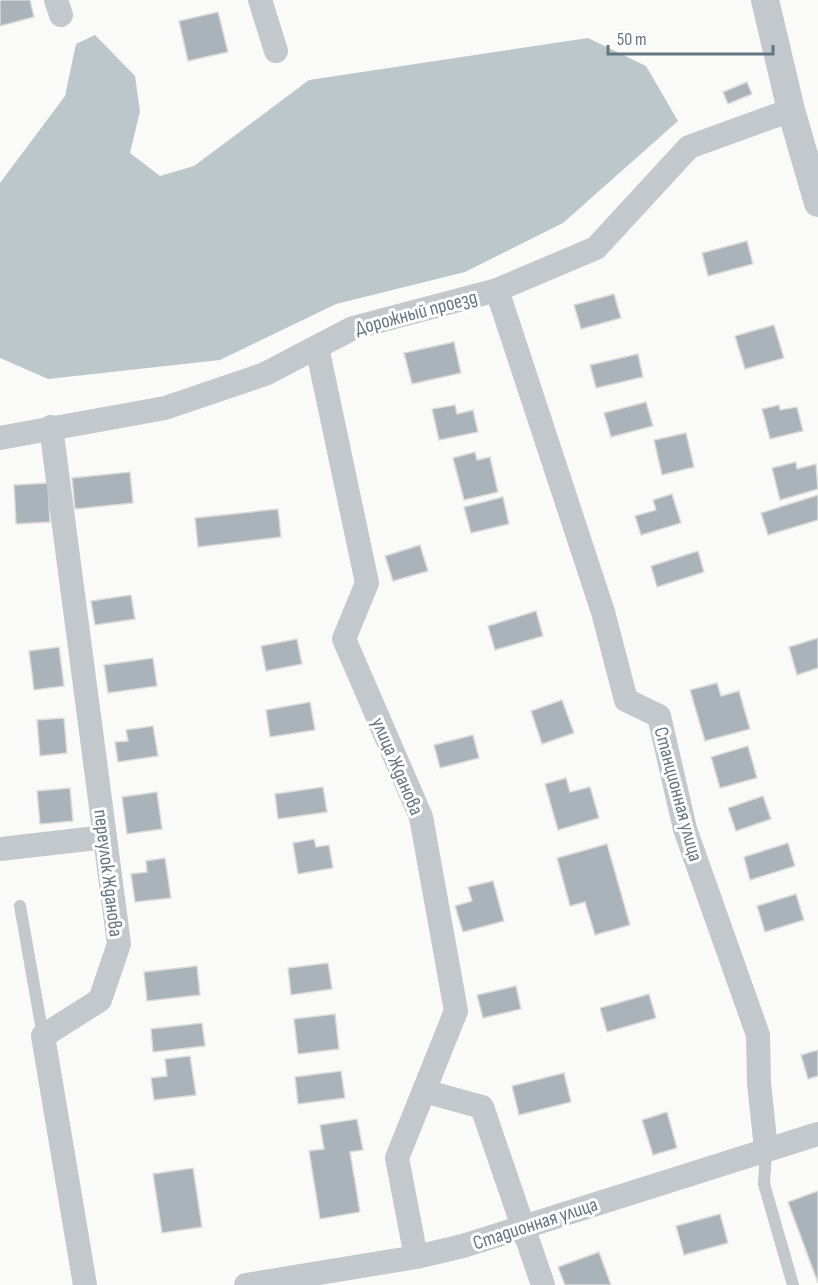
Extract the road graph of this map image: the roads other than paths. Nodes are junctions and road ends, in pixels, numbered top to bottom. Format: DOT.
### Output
graph roads {
  1 [pos="260,0"];
  2 [pos="765,0"];
  3 [pos="276,51"];
  4 [pos="791,110"];
  5 [pos="818,202"];
  6 [pos="497,290"];
  7 [pos="316,347"];
  8 [pos="51,427"];
  9 [pos="0,438"];
  10 [pos="105,837"];
  11 [pos="0,849"];
  12 [pos="20,906"];
  13 [pos="43,1036"];
  14 [pos="424,1091"];
  15 [pos="818,1134"];
  16 [pos="765,1149"];
  17 [pos="522,1227"];
  18 [pos="416,1257"];
  19 [pos="260,1284"];
  20 [pos="85,1285"];
  21 [pos="543,1285"];
  22 [pos="793,1285"];
  1 -- 3 [label="street"];
  2 -- 4 [label="street"];
  4 -- 5 [label="street"];
  4 -- 6 [label="street, Дорожный проезд"];
  6 -- 7 [label="street, Дорожный проезд"];
  6 -- 16 [label="street, Станционная улица"];
  7 -- 8 [label="street, Дорожный проезд"];
  7 -- 14 [label="street, улица Жданова"];
  8 -- 9 [label="street, Дорожный проезд"];
  8 -- 10 [label="street, переулок Жданова"];
  10 -- 11 [label="street"];
  10 -- 13 [label="street, переулок Жданова"];
  12 -- 13 [label="lane"];
  13 -- 20 [label="street"];
  14 -- 17 [label="street"];
  14 -- 18 [label="street, улица Жданова"];
  15 -- 16 [label="street, Стадионная улица"];
  16 -- 17 [label="street, Стадионная улица"];
  16 -- 22 [label="lane"];
  17 -- 18 [label="street, Стадионная улица"];
  17 -- 21 [label="street"];
  18 -- 19 [label="street, Стадионная улица"];
}
